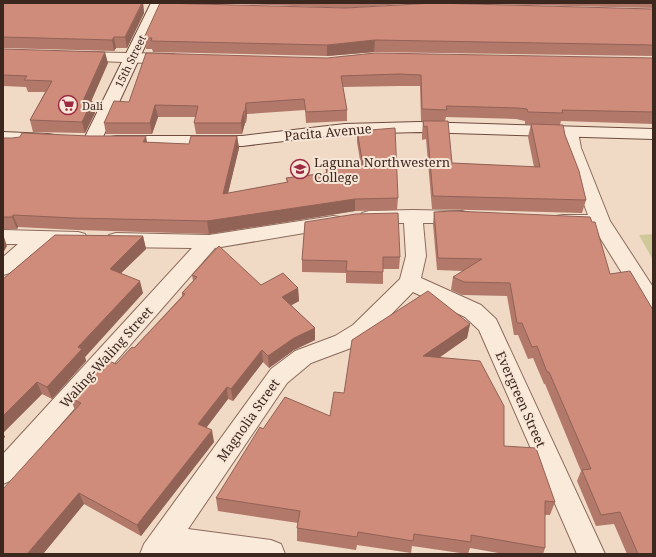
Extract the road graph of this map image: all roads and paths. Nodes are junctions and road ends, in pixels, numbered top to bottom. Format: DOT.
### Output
graph roads {
  1 [pos="156,7"];
  2 [pos="67,56"];
  3 [pos="130,58"];
  4 [pos="186,60"];
  5 [pos="570,132"];
  6 [pos="653,134"];
  7 [pos="3,137"];
  8 [pos="77,140"];
  9 [pos="413,216"];
  10 [pos="482,218"];
  11 [pos="545,220"];
  12 [pos="600,222"];
  13 [pos="3,237"];
  14 [pos="38,238"];
  15 [pos="209,242"];
  16 [pos="3,268"];
  17 [pos="410,282"];
  18 [pos="653,304"];
  19 [pos="3,472"];
  20 [pos="159,546"];
  21 [pos="271,554"];
  22 [pos="591,554"];
  1 -- 3 [label="main road, 15th Street"];
  2 -- 3 [label="street"];
  3 -- 4 [label="street"];
  3 -- 8 [label="main road, 15th Street"];
  5 -- 6 [label="main road, Pacita Avenue"];
  5 -- 8 [label="main road, Pacita Avenue"];
  5 -- 12 [label="street"];
  7 -- 8 [label="main road, Pacita Avenue"];
  9 -- 10 [label="street"];
  9 -- 15 [label="street"];
  9 -- 17 [label="street"];
  11 -- 12 [label="street"];
  12 -- 18 [label="street"];
  13 -- 14 [label="street"];
  14 -- 15 [label="street"];
  14 -- 16 [label="street"];
  15 -- 19 [label="street, Waling-Waling Street"];
  17 -- 20 [label="street, Magnolia Street"];
  17 -- 22 [label="street, Evergreen Street"];
  20 -- 21 [label="street"];
}
